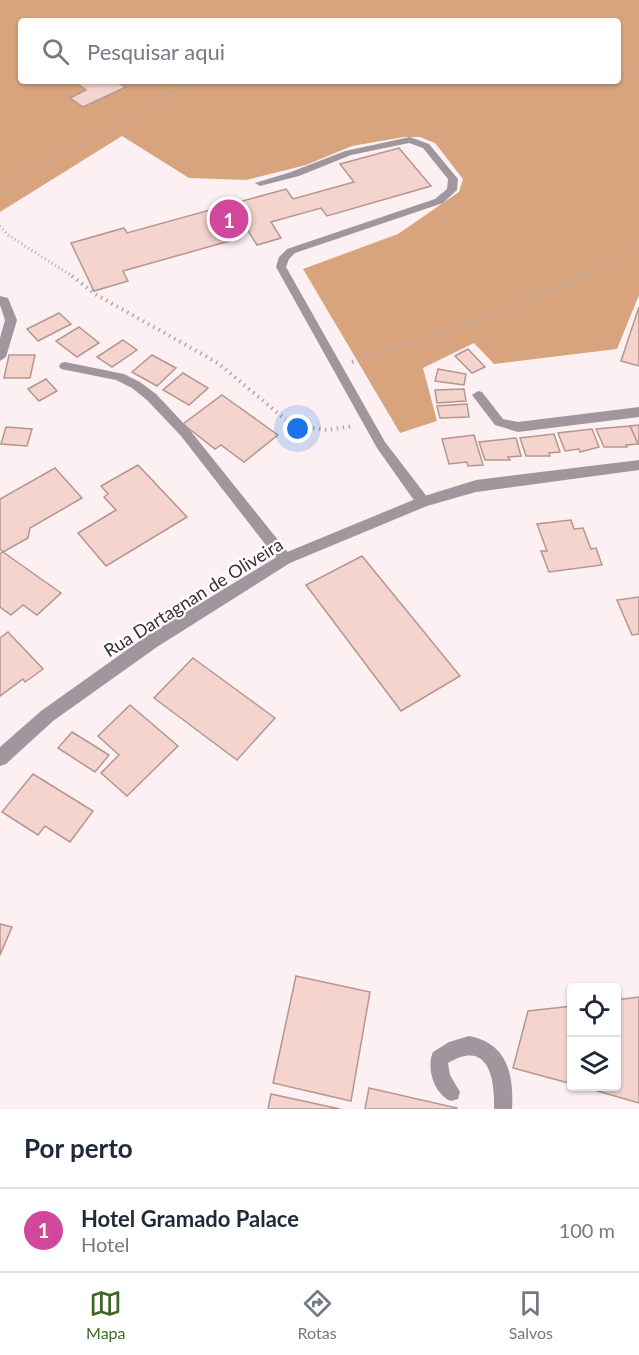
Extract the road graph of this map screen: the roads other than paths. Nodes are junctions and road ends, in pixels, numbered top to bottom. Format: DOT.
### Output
graph roads {
  1 [pos="260,183"];
  2 [pos="0,300"];
  3 [pos="0,357"];
  4 [pos="65,366"];
  5 [pos="478,395"];
  6 [pos="639,412"];
  7 [pos="639,465"];
  8 [pos="423,502"];
  9 [pos="285,560"];
  10 [pos="0,758"];
  11 [pos="450,1092"];
  12 [pos="503,1109"];
  1 -- 8 [label="lane"];
  2 -- 3 [label="lane"];
  4 -- 9 [label="lane"];
  5 -- 6 [label="lane"];
  7 -- 8 [label="street, Rua Dartagnan de Oliveira"];
  8 -- 9 [label="street, Rua Dartagnan de Oliveira"];
  9 -- 10 [label="street, Rua Dartagnan de Oliveira"];
  11 -- 12 [label="lane"];
}
